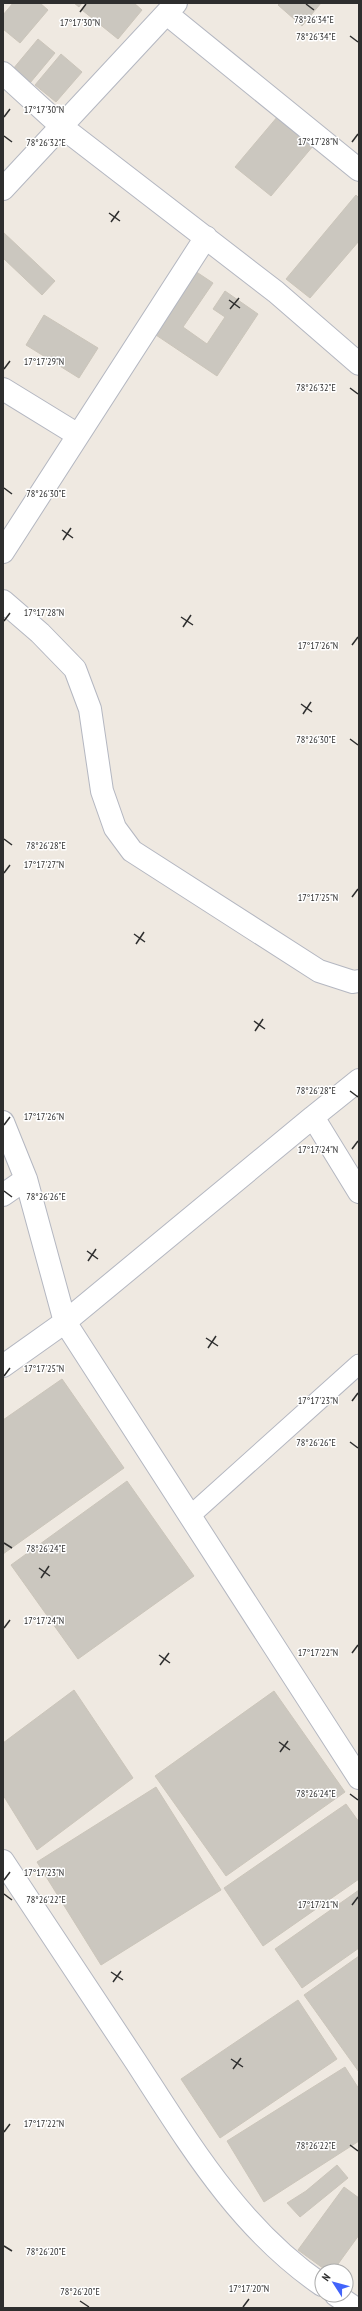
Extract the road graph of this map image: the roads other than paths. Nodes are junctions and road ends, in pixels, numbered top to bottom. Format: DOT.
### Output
graph roads {
  1 [pos="172,8"];
  2 [pos="3,72"];
  3 [pos="62,127"];
  4 [pos="359,170"];
  5 [pos="3,189"];
  6 [pos="206,237"];
  7 [pos="359,364"];
  8 [pos="3,389"];
  9 [pos="78,435"];
  10 [pos="3,552"];
  11 [pos="3,601"];
  12 [pos="359,981"];
  13 [pos="359,1080"];
  14 [pos="313,1117"];
  15 [pos="3,1122"];
  16 [pos="26,1179"];
  17 [pos="359,1192"];
  18 [pos="3,1195"];
  19 [pos="65,1322"];
  20 [pos="359,1364"];
  21 [pos="3,1366"];
  22 [pos="190,1515"];
  23 [pos="359,1778"];
  24 [pos="3,1861"];
  25 [pos="314,2280"];
  1 -- 3 [label="street"];
  1 -- 4 [label="street"];
  2 -- 3 [label="street"];
  3 -- 5 [label="street"];
  3 -- 6 [label="street"];
  6 -- 7 [label="street"];
  6 -- 9 [label="street"];
  8 -- 9 [label="street"];
  9 -- 10 [label="street"];
  11 -- 12 [label="street"];
  13 -- 14 [label="street"];
  14 -- 17 [label="street"];
  14 -- 19 [label="street"];
  15 -- 16 [label="street"];
  16 -- 18 [label="street"];
  16 -- 19 [label="street"];
  19 -- 21 [label="street"];
  19 -- 22 [label="street"];
  20 -- 22 [label="lane"];
  22 -- 23 [label="street"];
  24 -- 25 [label="street"];
}
